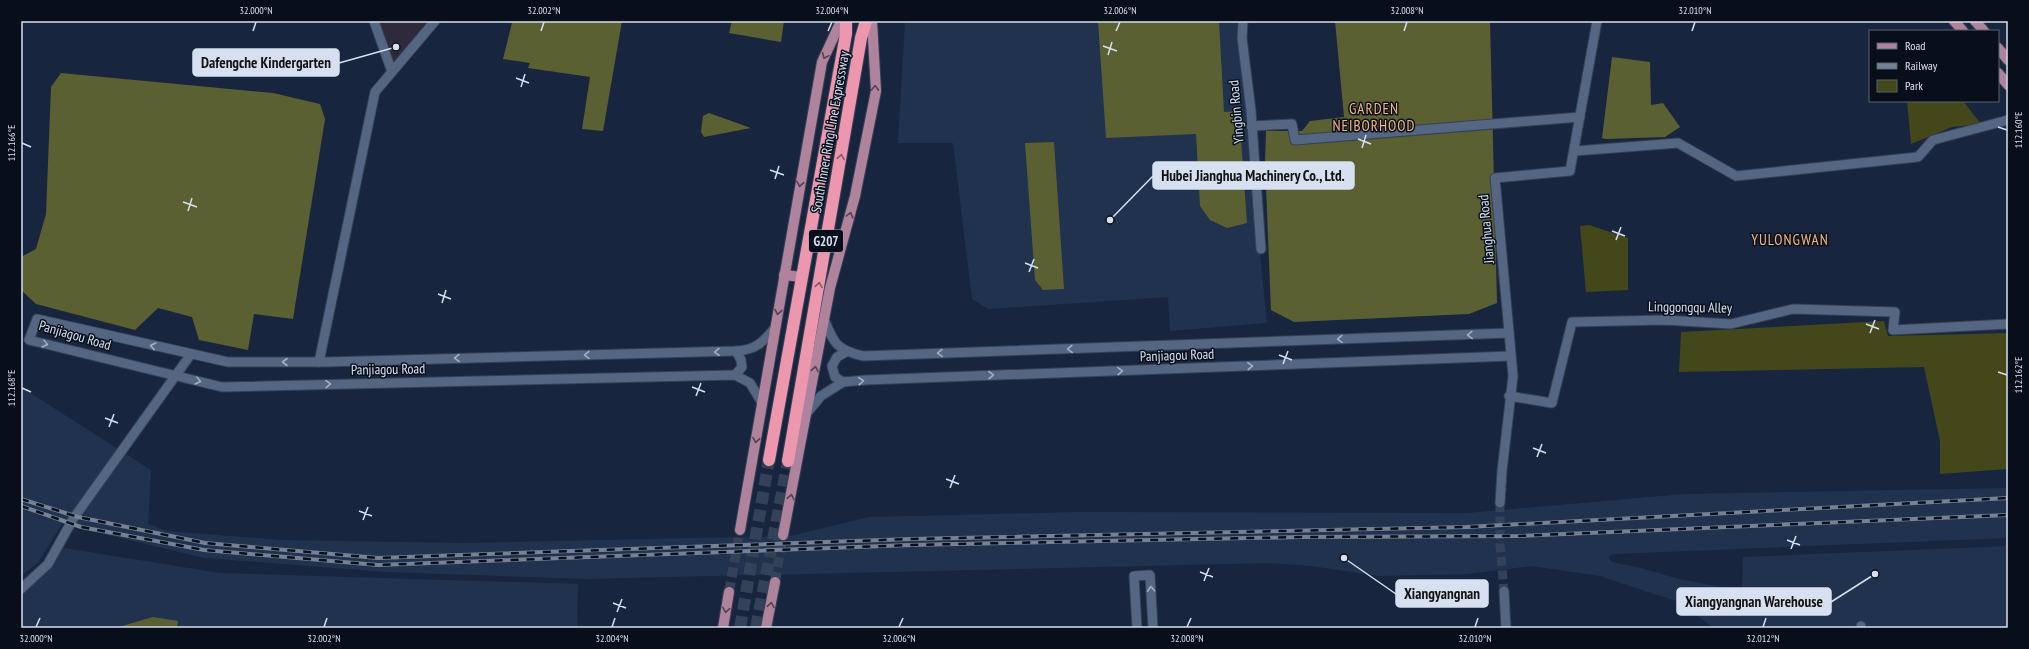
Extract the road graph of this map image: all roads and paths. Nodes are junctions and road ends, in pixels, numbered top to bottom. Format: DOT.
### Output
graph roads {
  1 [pos="374,21"];
  2 [pos="435,21"];
  3 [pos="841,21"];
  4 [pos="846,21"];
  5 [pos="866,21"];
  6 [pos="872,21"];
  7 [pos="1243,21"];
  8 [pos="1597,21"];
  9 [pos="1954,21"];
  10 [pos="1975,21"];
  11 [pos="1962,30"];
  12 [pos="1983,30"];
  13 [pos="1999,49"];
  14 [pos="2008,60"];
  15 [pos="392,72"];
  16 [pos="1999,74"];
  17 [pos="2008,85"];
  18 [pos="1580,117"];
  19 [pos="2008,120"];
  20 [pos="1251,126"];
  21 [pos="1575,151"];
  22 [pos="1261,249"];
  23 [pos="784,275"];
  24 [pos="802,278"];
  25 [pos="824,319"];
  26 [pos="2008,324"];
  27 [pos="775,328"];
  28 [pos="1509,333"];
  29 [pos="736,351"];
  30 [pos="846,352"];
  31 [pos="191,354"];
  32 [pos="1511,356"];
  33 [pos="319,362"];
  34 [pos="735,375"];
  35 [pos="175,376"];
  36 [pos="843,382"];
  37 [pos="1509,396"];
  38 [pos="762,403"];
  39 [pos="806,414"];
  40 [pos="769,460"];
  41 [pos="788,461"];
  42 [pos="1500,503"];
  43 [pos="740,530"];
  44 [pos="783,535"];
  45 [pos="775,582"];
  46 [pos="21,589"];
  47 [pos="1504,591"];
  48 [pos="729,592"];
  49 [pos="723,628"];
  50 [pos="766,628"];
  51 [pos="1137,628"];
  52 [pos="1153,628"];
  53 [pos="1506,628"];
  1 -- 15 [label="street"];
  2 -- 15 [label="street"];
  3 -- 23 [label="main road, one-way"];
  4 -- 24 [label="highway, South Inner Ring Line Expressway / G207"];
  41 -- 5 [label="highway, South Inner Ring Line Expressway / G207, one-way"];
  25 -- 6 [label="main road, one-way"];
  7 -- 20 [label="street, Yingbin Road"];
  8 -- 18 [label="street, Jianghua Road"];
  9 -- 11 [label="main road"];
  10 -- 12 [label="main road"];
  13 -- 14 [label="main road"];
  15 -- 33 [label="street"];
  16 -- 17 [label="main road"];
  18 -- 20 [label="street"];
  18 -- 21 [label="street, Jianghua Road"];
  19 -- 21 [label="street"];
  20 -- 22 [label="street, Yingbin Road"];
  21 -- 28 [label="street, Jianghua Road"];
  23 -- 24 [label="main road"];
  23 -- 27 [label="main road, one-way"];
  24 -- 40 [label="highway, South Inner Ring Line Expressway / G207"];
  25 -- 30 [label="street"];
  39 -- 25 [label="main road, one-way"];
  26 -- 37 [label="street, Linggongqu Alley"];
  27 -- 29 [label="street, Panjiagou Road"];
  27 -- 38 [label="main road"];
  28 -- 30 [label="street, Panjiagou Road, one-way"];
  28 -- 32 [label="street, Jianghua Road"];
  29 -- 33 [label="street, Panjiagou Road, one-way"];
  29 -- 34 [label="street"];
  30 -- 36 [label="street"];
  33 -- 31 [label="street, Panjiagou Road, one-way"];
  31 -- 35 [label="street"];
  31 -- 35 [label="street, Panjiagou Road, one-way"];
  36 -- 32 [label="street, Panjiagou Road, one-way"];
  32 -- 37 [label="street, Jianghua Road"];
  35 -- 34 [label="street, Panjiagou Road, one-way"];
  34 -- 38 [label="street"];
  35 -- 46 [label="street"];
  36 -- 39 [label="street, Panjiagou Road"];
  37 -- 42 [label="street, Jianghua Road"];
  38 -- 43 [label="main road, one-way"];
  44 -- 39 [label="main road, one-way"];
  50 -- 45 [label="main road, one-way"];
  47 -- 53 [label="street"];
  48 -- 49 [label="main road, one-way"];
  52 -- 51 [label="street, one-way"];
}
